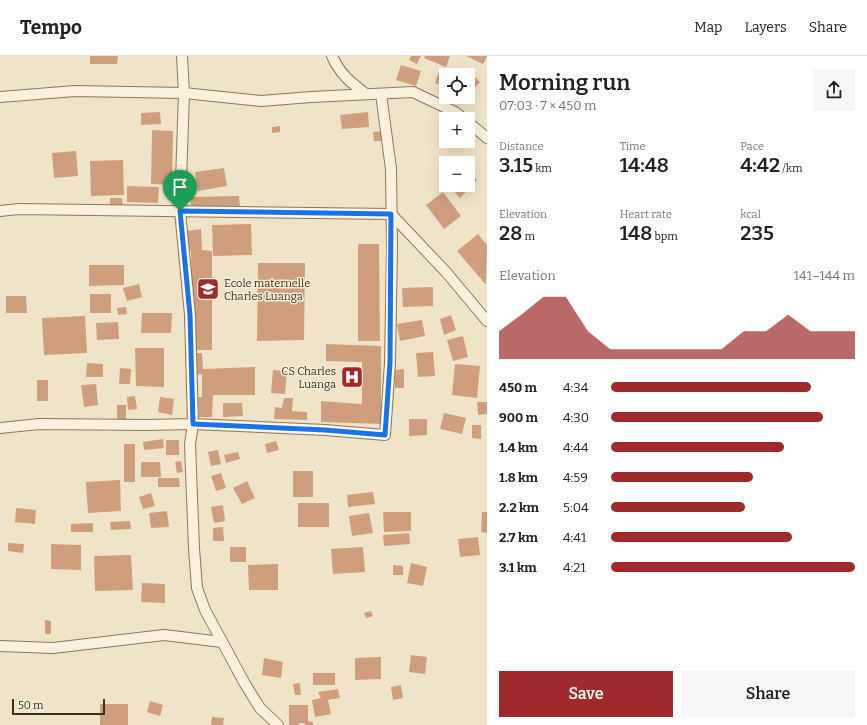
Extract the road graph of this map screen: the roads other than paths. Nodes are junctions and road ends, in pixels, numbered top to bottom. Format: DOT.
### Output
graph roads {
  1 [pos="182,56"];
  2 [pos="332,56"];
  3 [pos="184,94"];
  4 [pos="366,94"];
  5 [pos="381,94"];
  6 [pos="0,97"];
  7 [pos="455,112"];
  8 [pos="475,128"];
  9 [pos="487,138"];
  10 [pos="0,211"];
  11 [pos="180,211"];
  12 [pos="391,214"];
  13 [pos="487,321"];
  14 [pos="193,424"];
  15 [pos="0,428"];
  16 [pos="222,642"];
  17 [pos="0,646"];
  18 [pos="278,725"];
  1 -- 3 [label="street"];
  2 -- 4 [label="street"];
  3 -- 4 [label="street"];
  3 -- 6 [label="street"];
  3 -- 11 [label="street"];
  4 -- 5 [label="street"];
  5 -- 7 [label="street"];
  5 -- 12 [label="street"];
  8 -- 9 [label="street"];
  10 -- 11 [label="street"];
  11 -- 12 [label="street"];
  11 -- 14 [label="street"];
  12 -- 13 [label="street"];
  12 -- 14 [label="street"];
  14 -- 15 [label="street"];
  14 -- 16 [label="street"];
  16 -- 17 [label="street"];
  16 -- 18 [label="street"];
}
